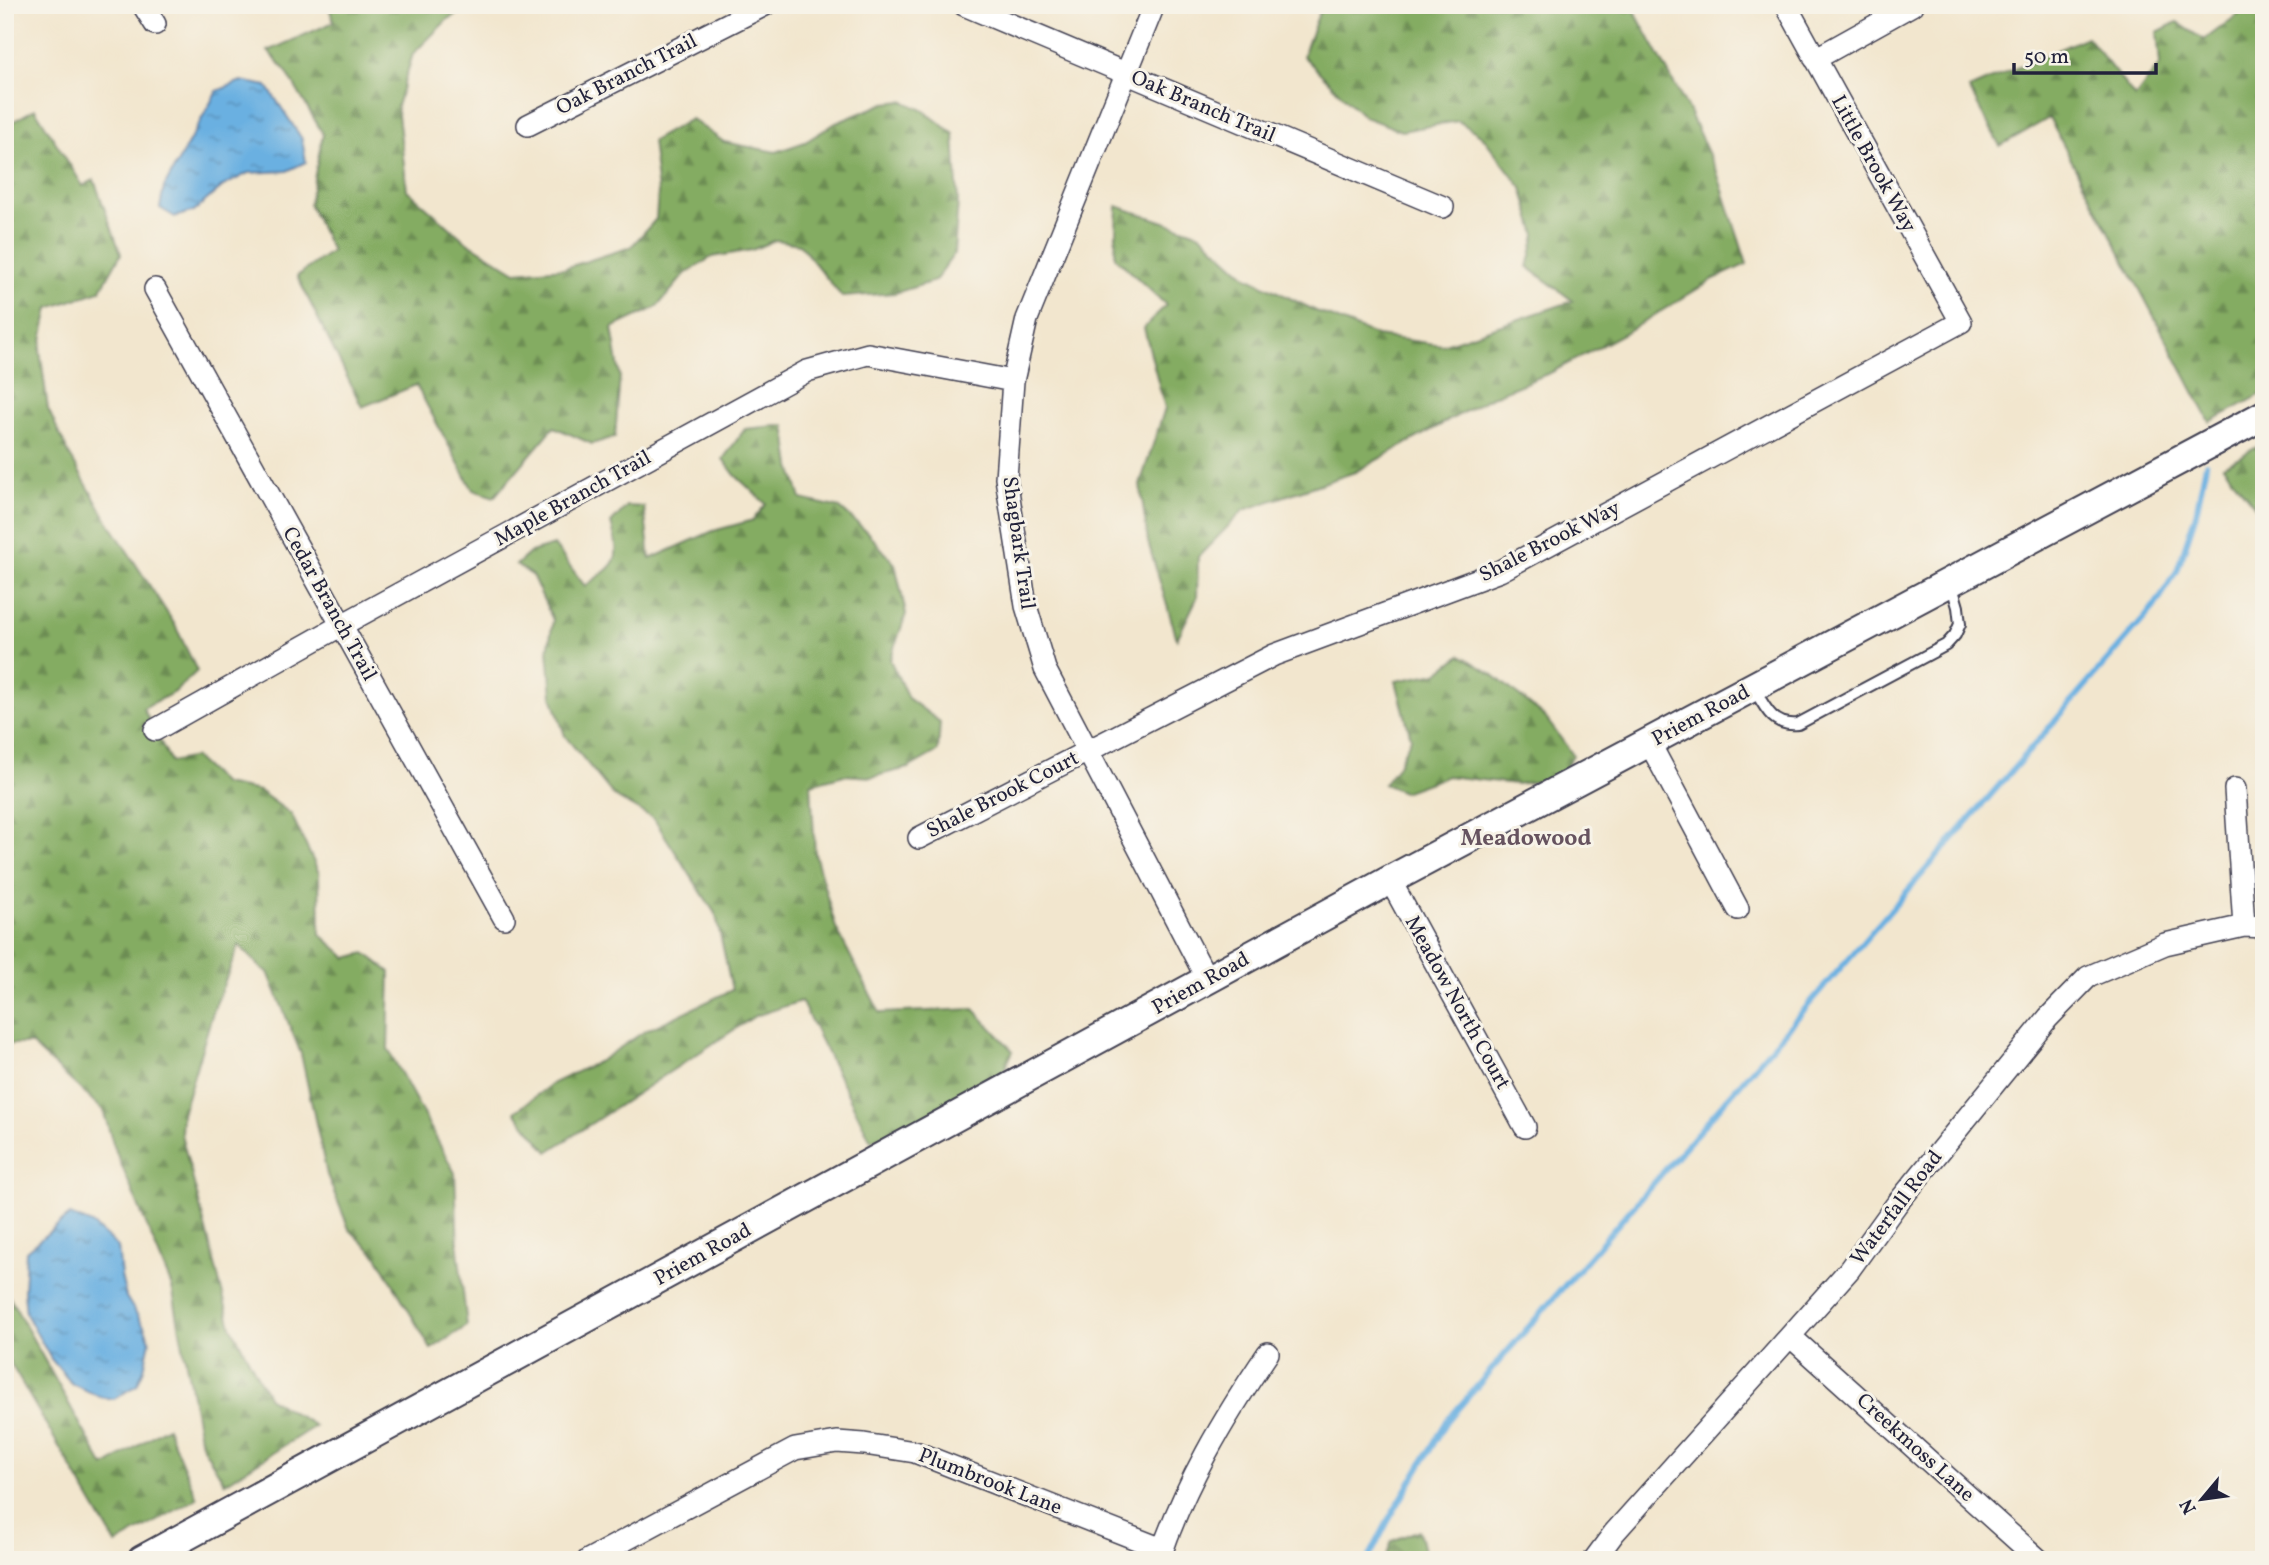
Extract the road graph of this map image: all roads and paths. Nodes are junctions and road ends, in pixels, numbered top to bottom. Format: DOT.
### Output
graph roads {
  1 [pos="143,5"];
  2 [pos="765,5"];
  3 [pos="964,5"];
  4 [pos="1154,5"];
  5 [pos="1786,5"];
  6 [pos="1912,5"];
  7 [pos="155,24"];
  8 [pos="1815,59"];
  9 [pos="1125,74"];
  10 [pos="528,125"];
  11 [pos="1443,207"];
  12 [pos="155,289"];
  13 [pos="1961,322"];
  14 [pos="1013,381"];
  15 [pos="2264,415"];
  16 [pos="1951,583"];
  17 [pos="341,626"];
  18 [pos="1754,688"];
  19 [pos="155,730"];
  20 [pos="1650,744"];
  21 [pos="1087,751"];
  22 [pos="2235,789"];
  23 [pos="919,838"];
  24 [pos="1390,880"];
  25 [pos="1738,909"];
  26 [pos="504,918"];
  27 [pos="2254,927"];
  28 [pos="1208,981"];
  29 [pos="1525,1127"];
  30 [pos="1790,1336"];
  31 [pos="1268,1353"];
  32 [pos="1161,1554"];
  33 [pos="142,1560"];
  34 [pos="588,1560"];
  35 [pos="1594,1560"];
  36 [pos="2039,1560"];
  1 -- 7 [label="street"];
  2 -- 10 [label="street, Oak Branch Trail"];
  3 -- 9 [label="street, Oak Branch Trail"];
  4 -- 9 [label="street, Shagbark Trail"];
  5 -- 8 [label="street, Little Brook Way"];
  6 -- 8 [label="street"];
  8 -- 13 [label="street, Little Brook Way"];
  9 -- 11 [label="street, Oak Branch Trail"];
  9 -- 14 [label="street, Shagbark Trail"];
  12 -- 17 [label="street, Cedar Branch Trail"];
  13 -- 21 [label="street, Shale Brook Way"];
  14 -- 17 [label="street, Maple Branch Trail"];
  14 -- 21 [label="street, Shagbark Trail"];
  15 -- 16 [label="street, Priem Road"];
  16 -- 18 [label="street, Priem Road"];
  16 -- 18 [label="lane"];
  17 -- 19 [label="street, Maple Branch Trail"];
  17 -- 26 [label="street, Cedar Branch Trail"];
  18 -- 20 [label="street, Priem Road"];
  20 -- 24 [label="street, Priem Road"];
  20 -- 25 [label="street"];
  21 -- 23 [label="street, Shale Brook Court"];
  21 -- 28 [label="street, Shagbark Trail"];
  22 -- 27 [label="street"];
  24 -- 28 [label="street, Priem Road"];
  24 -- 29 [label="street, Meadow North Court"];
  27 -- 30 [label="street, Waterfall Road"];
  28 -- 33 [label="street, Priem Road"];
  30 -- 35 [label="street, Waterfall Road"];
  30 -- 36 [label="street, Creekmoss Lane"];
  31 -- 32 [label="street"];
  32 -- 34 [label="street, Plumbrook Lane"];
}
